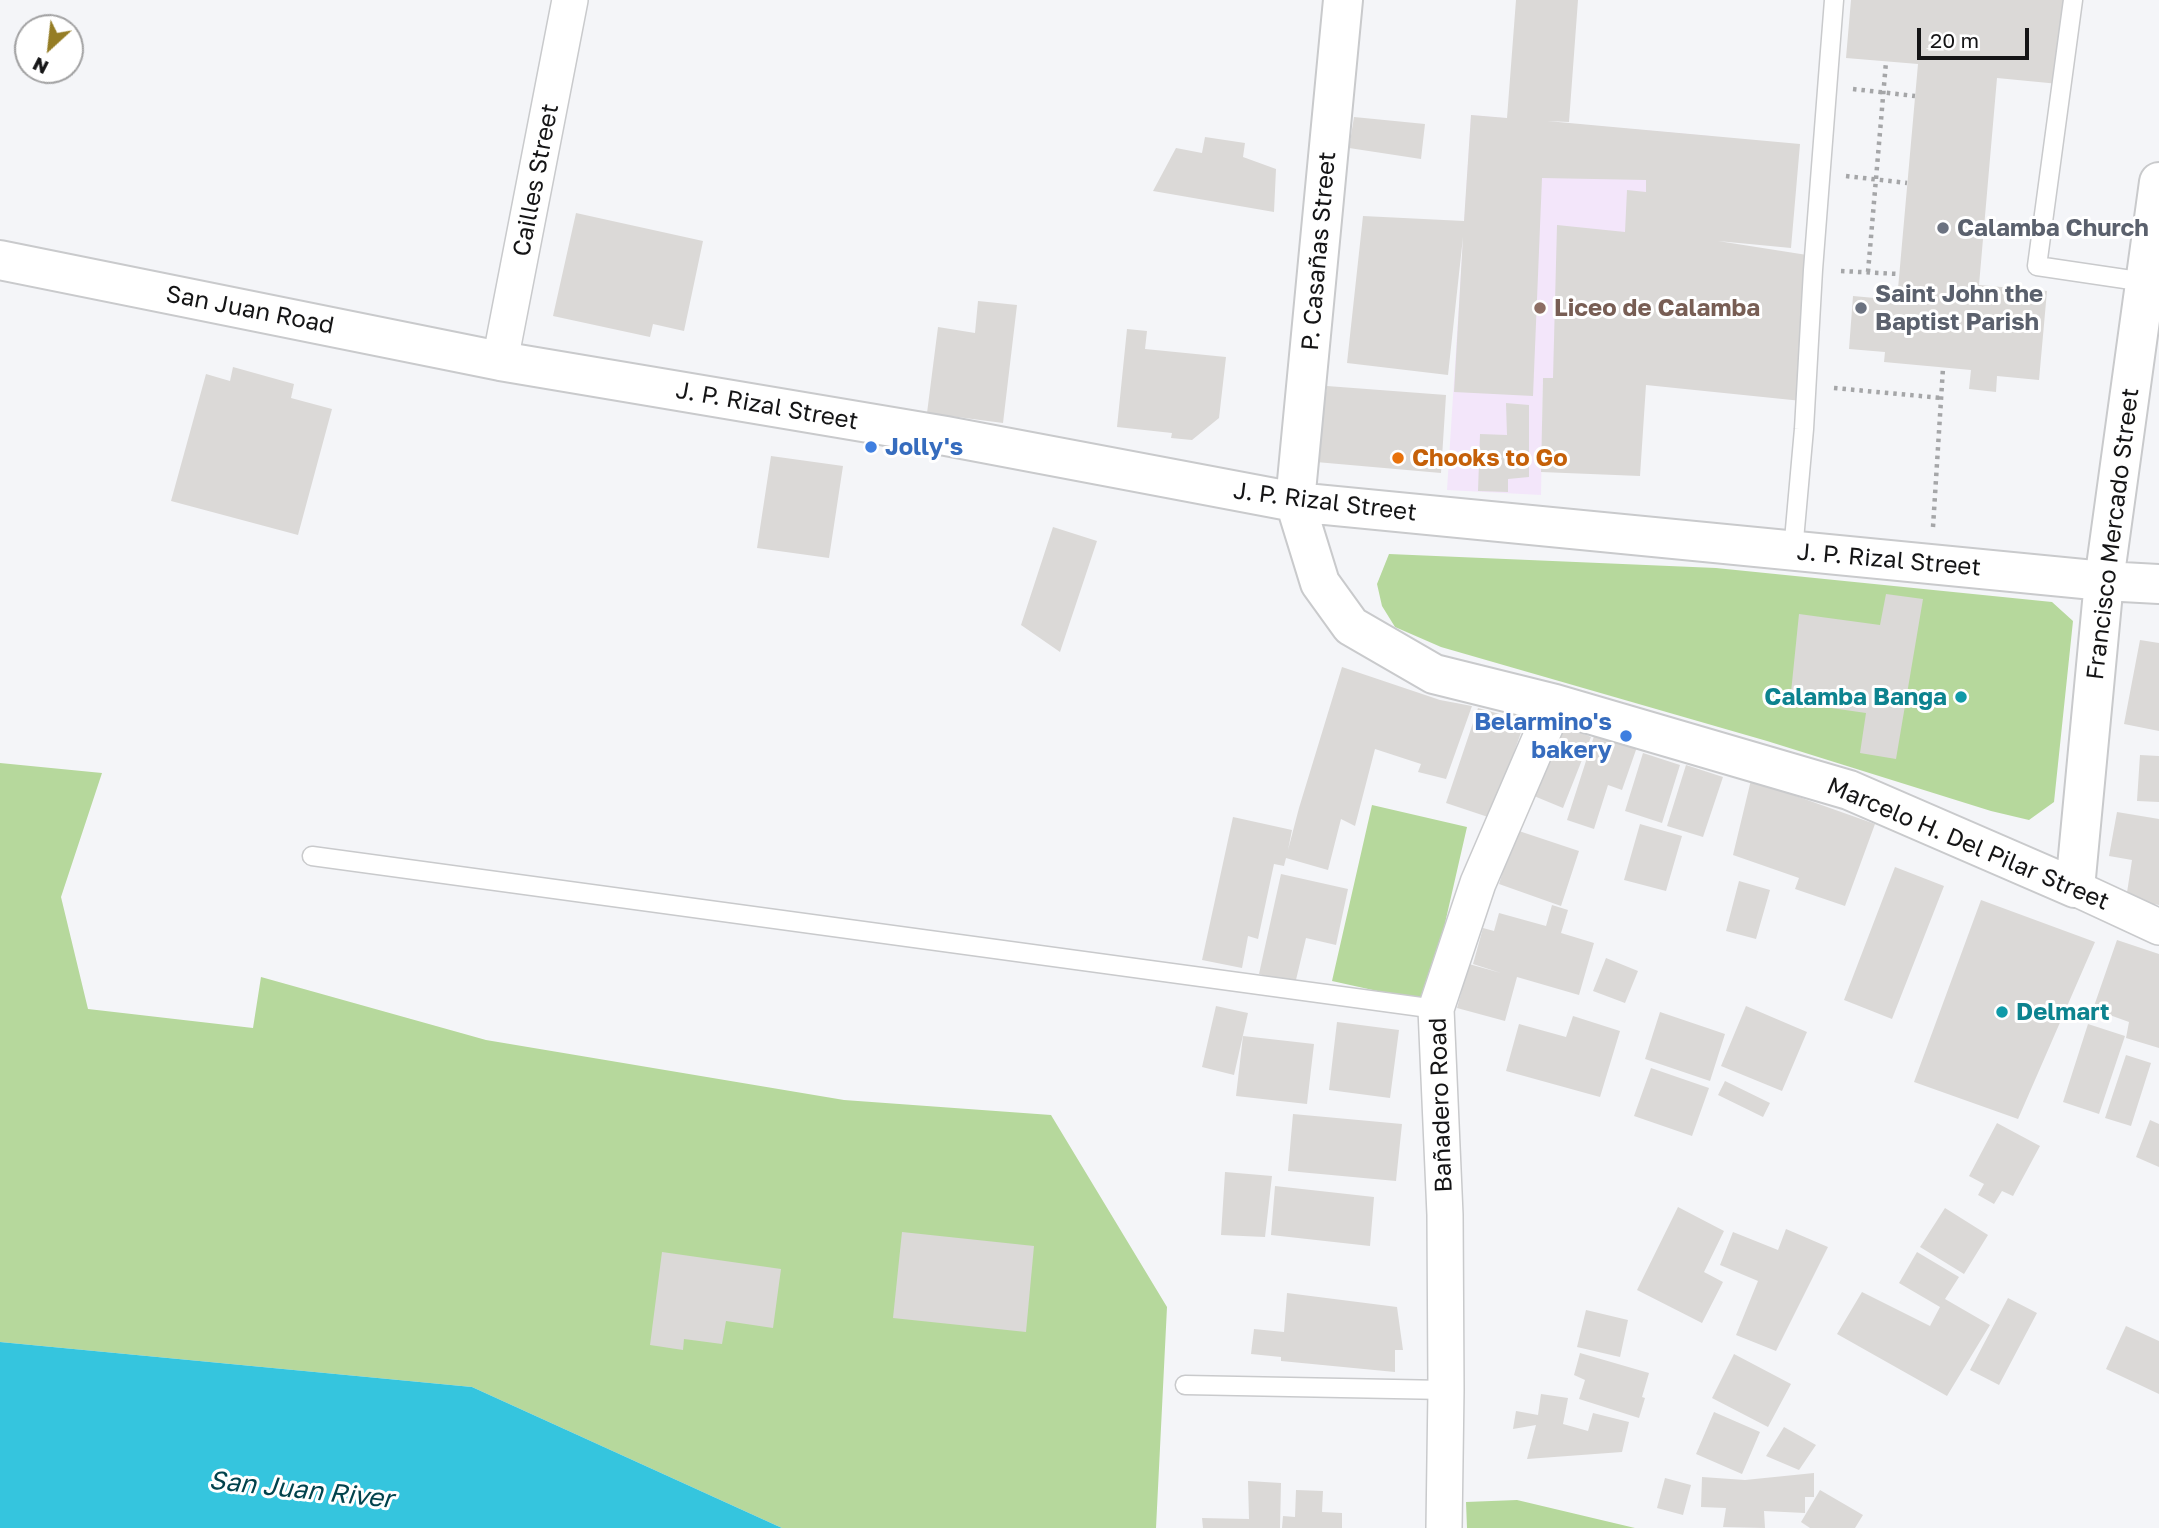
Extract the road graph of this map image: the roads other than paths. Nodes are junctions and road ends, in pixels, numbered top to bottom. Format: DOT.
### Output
graph roads {
  1 [pos="569,0"];
  2 [pos="1343,0"];
  3 [pos="1835,0"];
  4 [pos="2073,0"];
  5 [pos="2159,182"];
  6 [pos="0,260"];
  7 [pos="2145,282"];
  8 [pos="500,360"];
  9 [pos="1295,502"];
  10 [pos="1793,551"];
  11 [pos="2104,581"];
  12 [pos="2159,584"];
  13 [pos="1555,704"];
  14 [pos="312,856"];
  15 [pos="2074,888"];
  16 [pos="2159,927"];
  17 [pos="1436,1009"];
  18 [pos="1185,1385"];
  19 [pos="1446,1390"];
  20 [pos="1444,1513"];
  1 -- 8 [label="street, Cailles Street"];
  2 -- 9 [label="main road, P. Casañas Street"];
  3 -- 10 [label="lane"];
  4 -- 7 [label="lane"];
  5 -- 7 [label="main road, Francisco Mercado Street"];
  6 -- 8 [label="main road, San Juan Road"];
  7 -- 11 [label="main road, Francisco Mercado Street"];
  8 -- 9 [label="main road, J. P. Rizal Street"];
  9 -- 10 [label="main road, J. P. Rizal Street"];
  9 -- 13 [label="main road, Marcelo H. Del Pilar Street"];
  10 -- 11 [label="main road, J. P. Rizal Street"];
  11 -- 12 [label="main road, J. P. Rizal Street"];
  11 -- 15 [label="main road, Francisco Mercado Street"];
  13 -- 15 [label="main road, Marcelo H. Del Pilar Street"];
  13 -- 17 [label="street, Bañadero Road"];
  14 -- 17 [label="lane"];
  15 -- 16 [label="street, Marcelo H. Del Pilar Street"];
  17 -- 19 [label="street, Bañadero Road"];
  18 -- 19 [label="lane"];
  19 -- 20 [label="street, Bañadero Road"];
}
